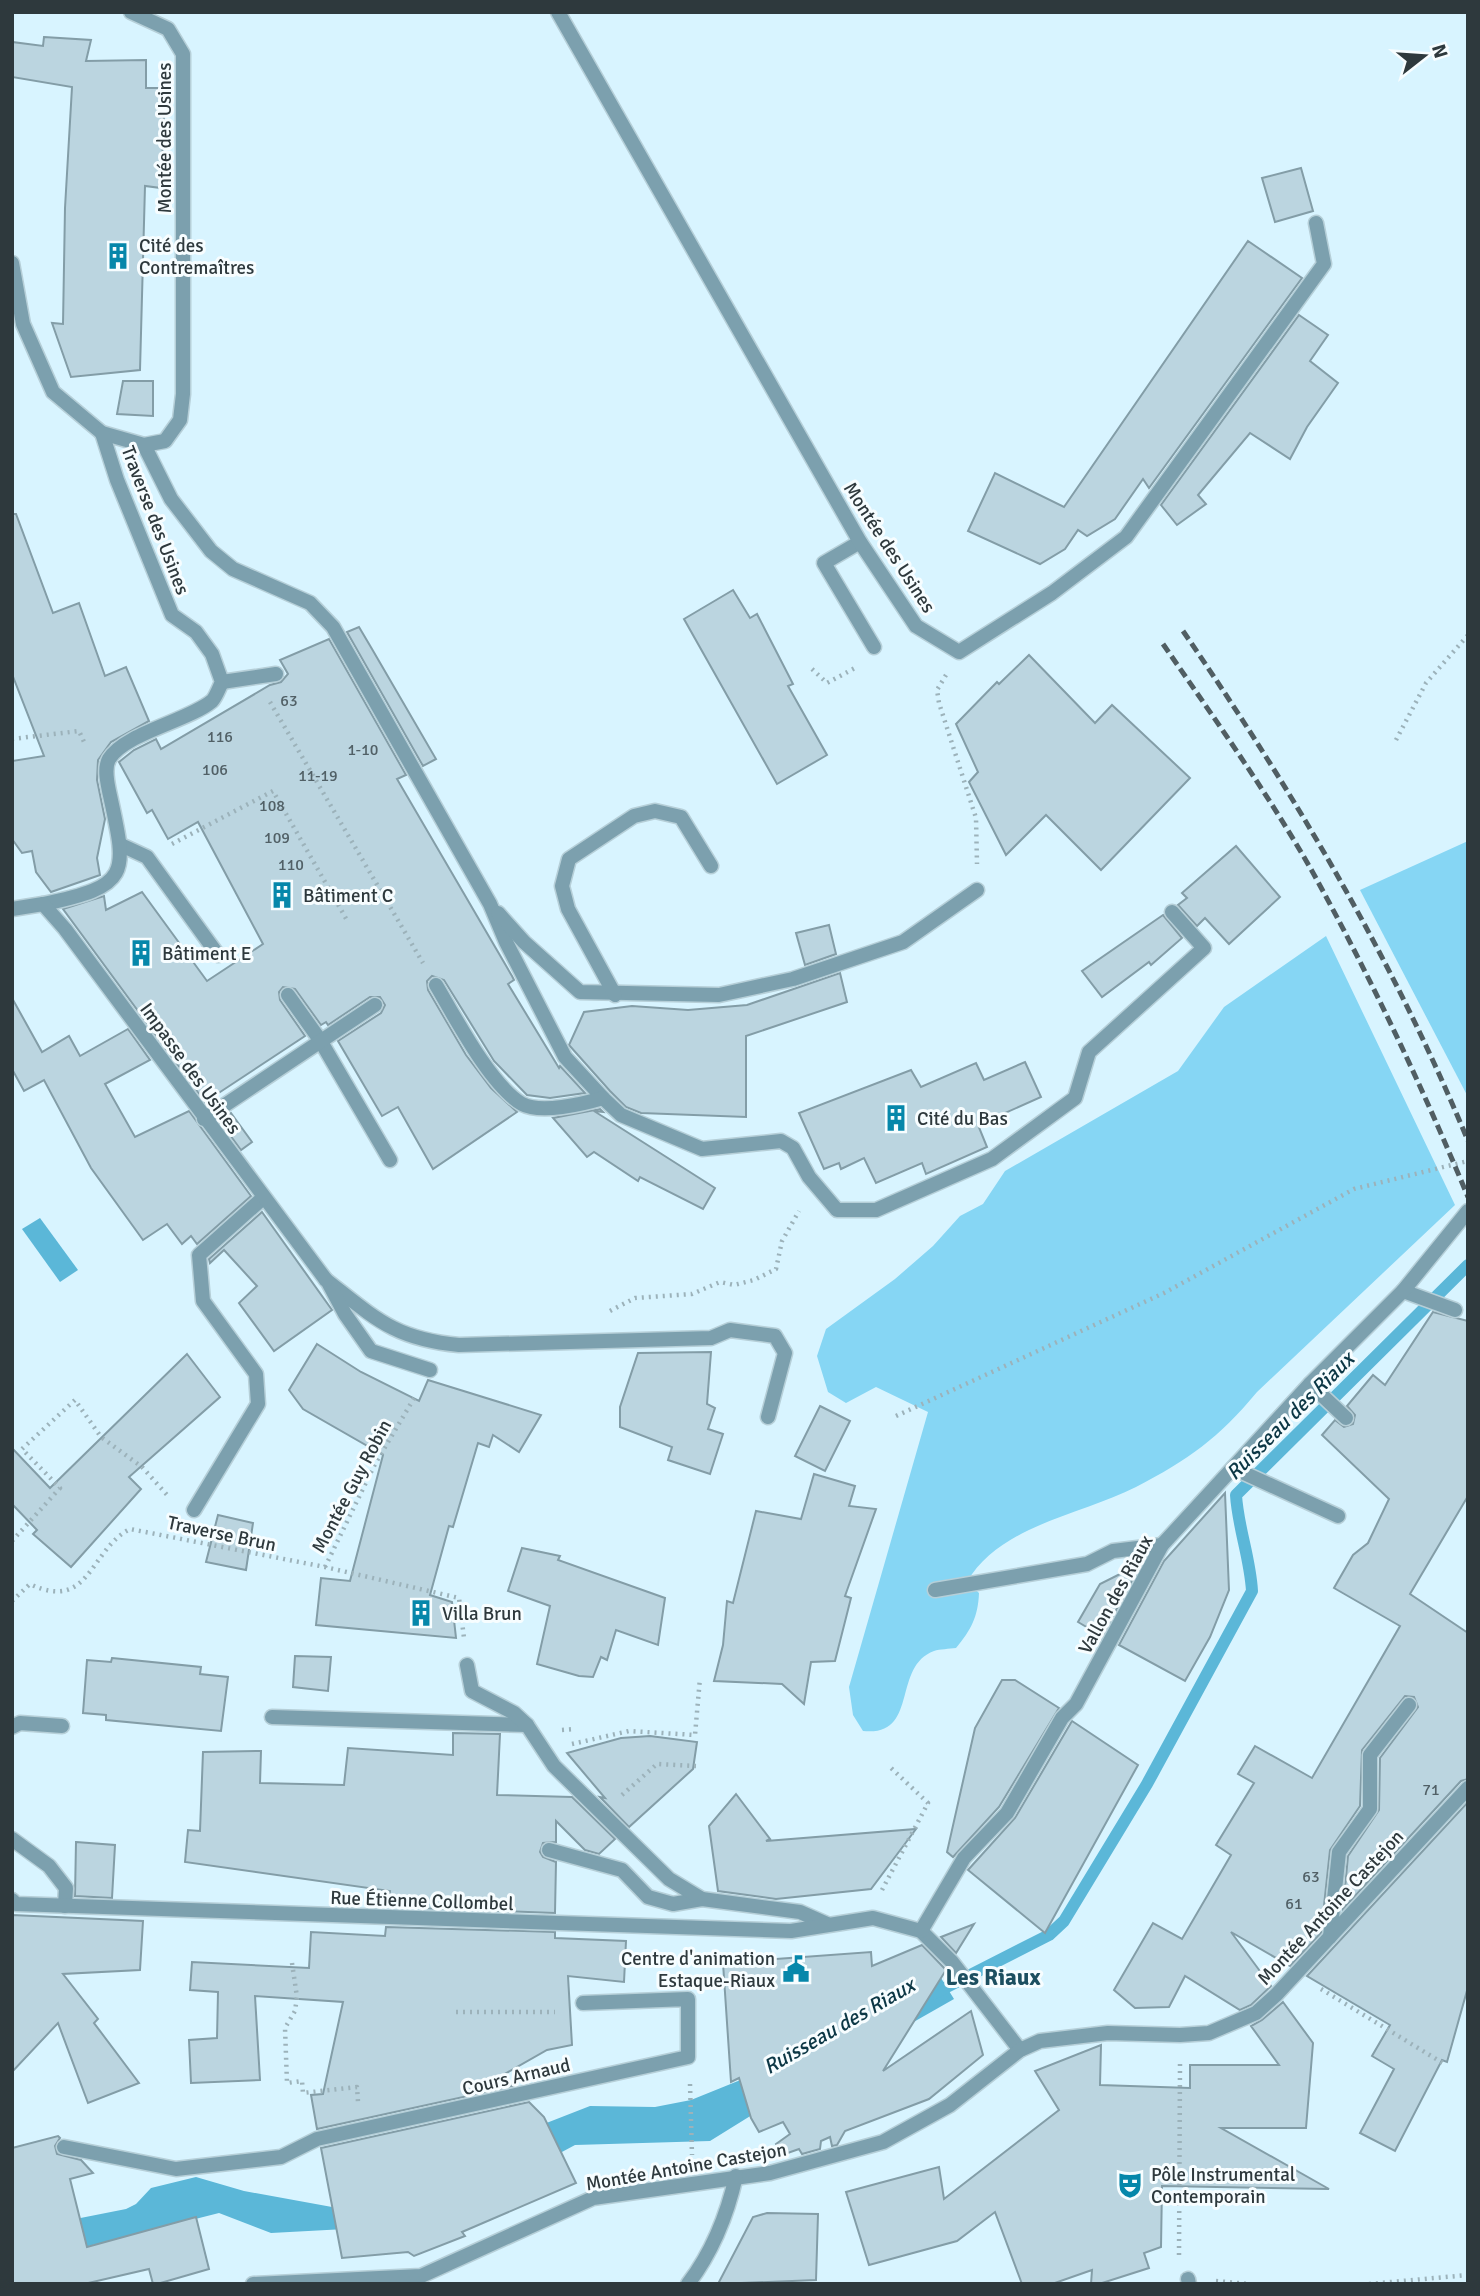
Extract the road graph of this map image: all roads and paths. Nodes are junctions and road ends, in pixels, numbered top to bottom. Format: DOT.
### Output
graph roads {
  1 [pos="131,12"];
  2 [pos="558,12"];
  3 [pos="1316,223"];
  4 [pos="12,263"];
  5 [pos="102,433"];
  6 [pos="144,445"];
  7 [pos="860,542"];
  8 [pos="1468,635"];
  9 [pos="874,646"];
  10 [pos="812,669"];
  11 [pos="276,674"];
  12 [pos="255,677"];
  13 [pos="222,682"];
  14 [pos="937,690"];
  15 [pos="12,739"];
  16 [pos="1396,740"];
  17 [pos="108,760"];
  18 [pos="200,829"];
  19 [pos="121,845"];
  20 [pos="978,853"];
  21 [pos="711,866"];
  22 [pos="977,890"];
  23 [pos="43,904"];
  24 [pos="490,904"];
  25 [pos="12,909"];
  26 [pos="1172,912"];
  27 [pos="348,922"];
  28 [pos="218,955"];
  29 [pos="436,985"];
  30 [pos="289,995"];
  31 [pos="615,995"];
  32 [pos="375,1005"];
  33 [pos="320,1040"];
  34 [pos="603,1098"];
  35 [pos="204,1118"];
  36 [pos="390,1160"];
  37 [pos="1468,1161"];
  38 [pos="809,1177"];
  39 [pos="263,1198"];
  40 [pos="1468,1212"];
  41 [pos="326,1280"];
  42 [pos="1410,1294"];
  43 [pos="1455,1310"];
  44 [pos="600,1317"];
  45 [pos="430,1370"];
  46 [pos="1310,1384"];
  47 [pos="896,1416"];
  48 [pos="768,1417"];
  49 [pos="1346,1418"];
  50 [pos="403,1419"];
  51 [pos="1239,1471"];
  52 [pos="176,1506"];
  53 [pos="194,1510"];
  54 [pos="1338,1516"];
  55 [pos="12,1541"];
  56 [pos="1162,1545"];
  57 [pos="325,1567"];
  58 [pos="934,1590"];
  59 [pos="12,1601"];
  60 [pos="467,1665"];
  61 [pos="700,1678"];
  62 [pos="1409,1705"];
  63 [pos="272,1717"];
  64 [pos="527,1725"];
  65 [pos="62,1726"];
  66 [pos="12,1727"];
  67 [pos="544,1751"];
  68 [pos="696,1766"];
  69 [pos="891,1768"];
  70 [pos="1468,1788"];
  71 [pos="600,1814"];
  72 [pos="12,1839"];
  73 [pos="550,1850"];
  74 [pos="885,1881"];
  75 [pos="702,1899"];
  76 [pos="14,1902"];
  77 [pos="65,1906"];
  78 [pos="827,1924"];
  79 [pos="920,1931"];
  80 [pos="1330,1937"];
  81 [pos="292,1963"];
  82 [pos="1317,1987"];
  83 [pos="583,2003"];
  84 [pos="456,2012"];
  85 [pos="1180,2035"];
  86 [pos="1020,2050"];
  87 [pos="1446,2065"];
  88 [pos="338,2089"];
  89 [pos="691,2096"];
  90 [pos="64,2147"];
  91 [pos="692,2163"];
  92 [pos="736,2176"];
  93 [pos="1468,2275"];
  94 [pos="1189,2281"];
  95 [pos="253,2284"];
  96 [pos="688,2284"];
  97 [pos="1368,2284"];
  1 -- 6 [label="street, Montée des Usines"];
  2 -- 7 [label="street, Montée des Usines"];
  3 -- 7 [label="street, Montée des Usines"];
  4 -- 5 [label="street"];
  5 -- 6 [label="street"];
  5 -- 13 [label="street, Traverse des Usines"];
  6 -- 24 [label="street"];
  7 -- 9 [label="street"];
  8 -- 16 [label="path"];
  9 -- 10 [label="path"];
  11 -- 12 [label="street"];
  12 -- 13 [label="street"];
  12 -- 29 [label="path"];
  13 -- 17 [label="street"];
  14 -- 20 [label="path"];
  15 -- 17 [label="path"];
  17 -- 19 [label="street"];
  18 -- 27 [label="path"];
  19 -- 23 [label="street"];
  19 -- 28 [label="street"];
  21 -- 31 [label="street"];
  22 -- 31 [label="street"];
  23 -- 25 [label="street"];
  23 -- 35 [label="street, Impasse des Usines"];
  24 -- 31 [label="street"];
  24 -- 34 [label="street"];
  26 -- 38 [label="street"];
  29 -- 34 [label="street"];
  30 -- 33 [label="street"];
  32 -- 33 [label="street"];
  33 -- 35 [label="street"];
  33 -- 36 [label="street"];
  34 -- 38 [label="street"];
  35 -- 39 [label="street, Impasse des Usines"];
  37 -- 47 [label="path"];
  38 -- 44 [label="path"];
  39 -- 41 [label="street, Impasse des Usines"];
  39 -- 53 [label="street"];
  40 -- 42 [label="street, Vallon des Riaux"];
  41 -- 45 [label="street"];
  41 -- 48 [label="street"];
  42 -- 43 [label="street"];
  42 -- 46 [label="street, Vallon des Riaux"];
  46 -- 49 [label="street"];
  46 -- 51 [label="street, Vallon des Riaux"];
  50 -- 57 [label="path, Montée Guy Robin"];
  51 -- 54 [label="street"];
  51 -- 56 [label="street, Vallon des Riaux"];
  52 -- 55 [label="path"];
  56 -- 58 [label="street"];
  56 -- 79 [label="street, Vallon des Riaux"];
  57 -- 59 [label="path, Traverse Brun"];
  57 -- 60 [label="path, Traverse Brun"];
  60 -- 64 [label="street"];
  61 -- 67 [label="path"];
  62 -- 80 [label="street"];
  63 -- 64 [label="street"];
  64 -- 67 [label="street"];
  65 -- 66 [label="street"];
  67 -- 71 [label="street"];
  68 -- 71 [label="path"];
  69 -- 74 [label="path"];
  70 -- 80 [label="street, Montée Antoine Castejon"];
  71 -- 75 [label="street"];
  72 -- 77 [label="street"];
  73 -- 75 [label="street"];
  75 -- 78 [label="street"];
  76 -- 77 [label="street, Rue Étienne Collombel"];
  77 -- 78 [label="street, Rue Étienne Collombel"];
  78 -- 79 [label="street, Rue Étienne Collombel"];
  79 -- 86 [label="street"];
  80 -- 85 [label="street, Montée Antoine Castejon"];
  81 -- 88 [label="path"];
  82 -- 87 [label="path"];
  83 -- 84 [label="path"];
  83 -- 90 [label="street, Cours Arnaud"];
  85 -- 86 [label="street, Montée Antoine Castejon"];
  85 -- 94 [label="path"];
  86 -- 92 [label="street, Montée Antoine Castejon"];
  89 -- 91 [label="path"];
  92 -- 95 [label="street, Montée Antoine Castejon"];
  92 -- 96 [label="street"];
  93 -- 97 [label="path"];
}
